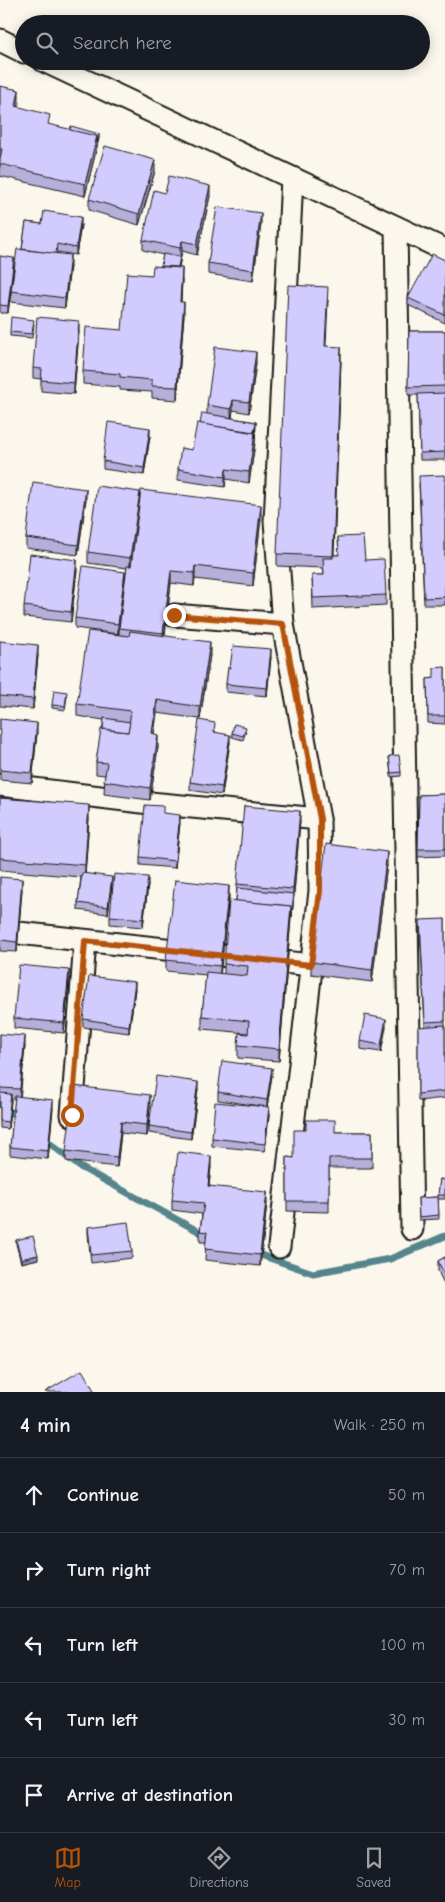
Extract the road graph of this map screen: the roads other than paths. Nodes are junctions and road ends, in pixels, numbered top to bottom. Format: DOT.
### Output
graph roads {
  1 [pos="0,40"];
  2 [pos="15,48"];
  3 [pos="63,70"];
  4 [pos="292,178"];
  5 [pos="396,227"];
  6 [pos="445,250"];
  7 [pos="174,615"];
  8 [pos="283,624"];
  9 [pos="0,785"];
  10 [pos="320,819"];
  11 [pos="0,931"];
  12 [pos="85,941"];
  13 [pos="311,965"];
  14 [pos="72,1115"];
  15 [pos="412,1228"];
  16 [pos="279,1248"];
  1 -- 2 [label="street"];
  3 -- 4 [label="street"];
  4 -- 5 [label="street"];
  4 -- 8 [label="street"];
  5 -- 6 [label="street"];
  5 -- 15 [label="street"];
  7 -- 8 [label="street"];
  8 -- 10 [label="street"];
  9 -- 10 [label="street"];
  10 -- 13 [label="street"];
  11 -- 12 [label="street"];
  12 -- 13 [label="street"];
  12 -- 14 [label="street"];
  13 -- 16 [label="street"];
}
